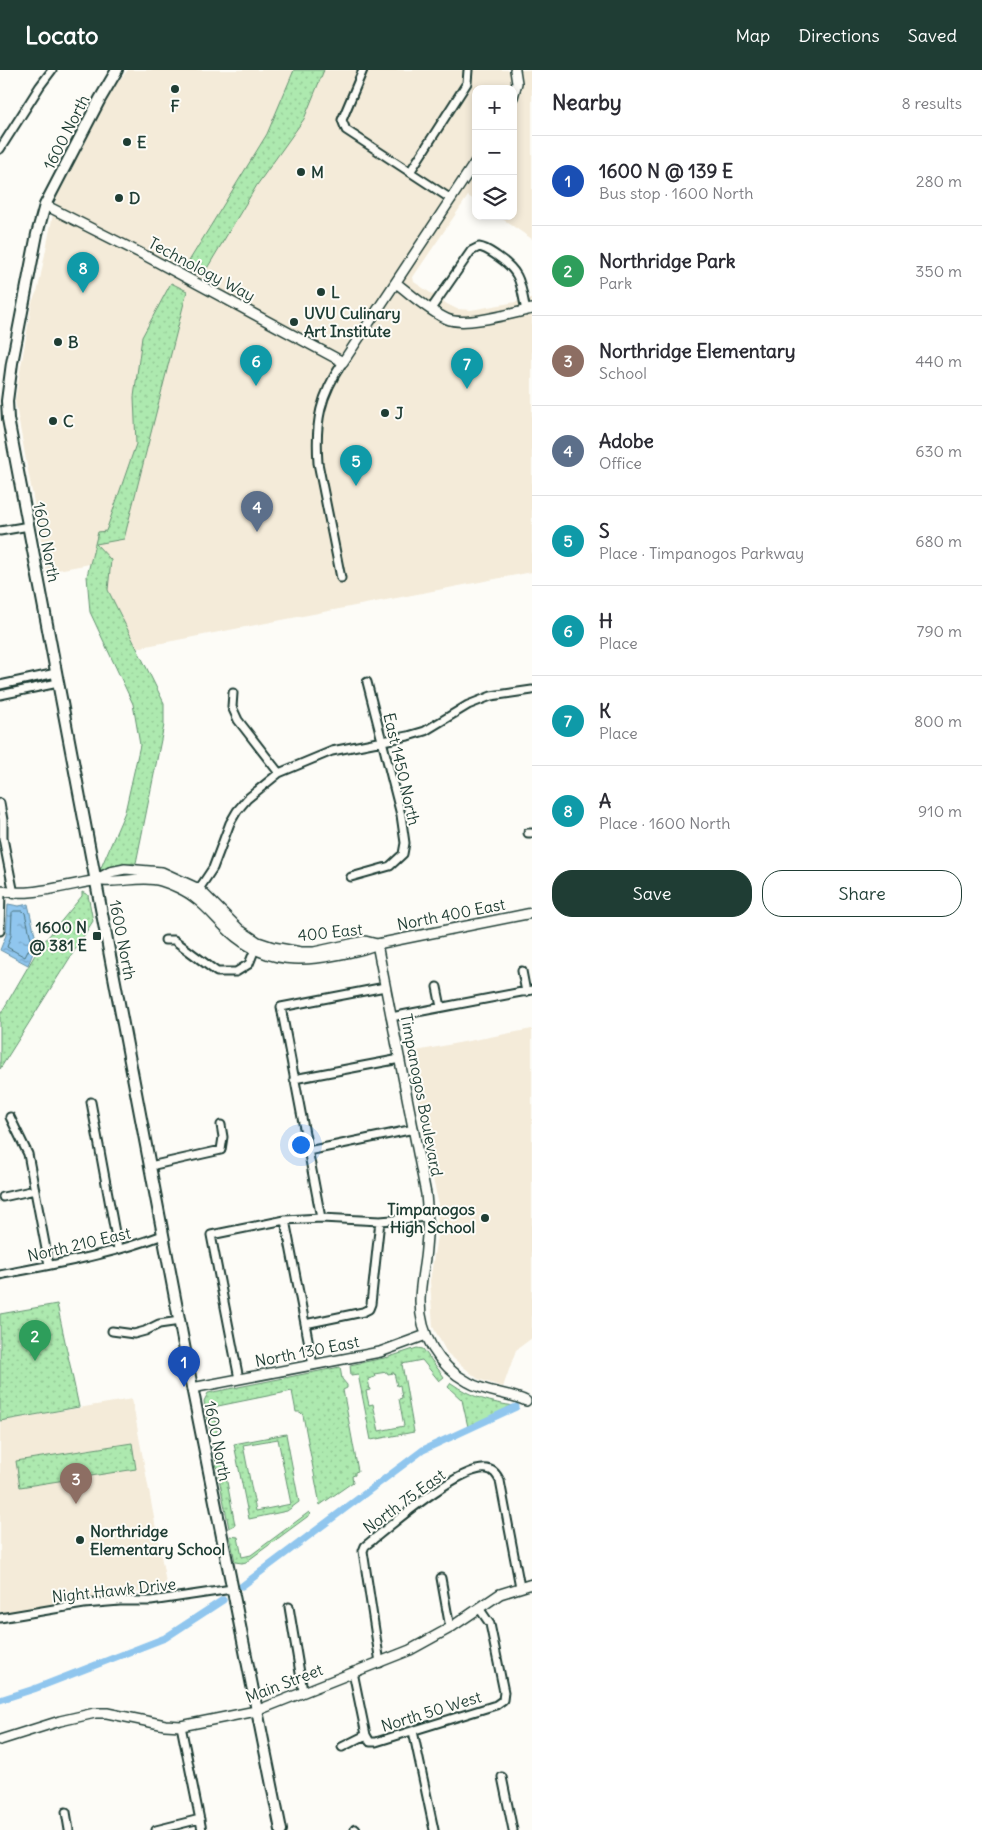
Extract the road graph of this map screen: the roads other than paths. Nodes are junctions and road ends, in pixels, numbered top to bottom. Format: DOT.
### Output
graph roads {
  1 [pos="51,70"];
  2 [pos="117,70"];
  3 [pos="363,70"];
  4 [pos="468,70"];
  5 [pos="515,70"];
  6 [pos="516,85"];
  7 [pos="0,149"];
  8 [pos="472,167"];
  9 [pos="410,172"];
  10 [pos="451,199"];
  11 [pos="45,206"];
  12 [pos="396,283"];
  13 [pos="431,309"];
  14 [pos="529,310"];
  15 [pos="343,362"];
  16 [pos="4,419"];
  17 [pos="28,526"];
  18 [pos="0,531"];
  19 [pos="342,578"];
  20 [pos="57,678"];
  21 [pos="367,682"];
  22 [pos="0,685"];
  23 [pos="532,690"];
  24 [pos="233,694"];
  25 [pos="0,695"];
  26 [pos="382,741"];
  27 [pos="279,772"];
  28 [pos="0,805"];
  29 [pos="351,877"];
  30 [pos="96,880"];
  31 [pos="1,891"];
  32 [pos="196,893"];
  33 [pos="14,894"];
  34 [pos="532,913"];
  35 [pos="0,931"];
  36 [pos="165,940"];
  37 [pos="377,944"];
  38 [pos="257,946"];
  39 [pos="522,971"];
  40 [pos="385,987"];
  41 [pos="437,987"];
  42 [pos="529,991"];
  43 [pos="441,1007"];
  44 [pos="391,1017"];
  45 [pos="400,1059"];
  46 [pos="294,1079"];
  47 [pos="91,1102"];
  48 [pos="10,1117"];
  49 [pos="221,1125"];
  50 [pos="414,1129"];
  51 [pos="308,1151"];
  52 [pos="150,1166"];
  53 [pos="34,1190"];
  54 [pos="3,1196"];
  55 [pos="428,1217"];
  56 [pos="321,1218"];
  57 [pos="285,1220"];
  58 [pos="380,1221"];
  59 [pos="163,1235"];
  60 [pos="118,1249"];
  61 [pos="49,1265"];
  62 [pos="0,1275"];
  63 [pos="180,1321"];
  64 [pos="305,1324"];
  65 [pos="112,1331"];
  66 [pos="426,1335"];
  67 [pos="313,1365"];
  68 [pos="239,1379"];
  69 [pos="192,1388"];
  70 [pos="529,1402"];
  71 [pos="441,1578"];
  72 [pos="532,1584"];
  73 [pos="520,1587"];
  74 [pos="232,1589"];
  75 [pos="289,1608"];
  76 [pos="479,1608"];
  77 [pos="0,1618"];
  78 [pos="450,1628"];
  79 [pos="380,1662"];
  80 [pos="353,1672"];
  81 [pos="303,1691"];
  82 [pos="256,1711"];
  83 [pos="182,1726"];
  84 [pos="413,1731"];
  85 [pos="366,1735"];
  86 [pos="0,1740"];
  87 [pos="342,1747"];
  88 [pos="502,1777"];
  89 [pos="66,1812"];
  90 [pos="200,1820"];
  91 [pos="69,1830"];
  92 [pos="156,1830"];
  93 [pos="202,1830"];
  94 [pos="281,1830"];
  95 [pos="434,1830"];
  96 [pos="513,1830"];
  1 -- 7 [label="street"];
  2 -- 11 [label="main road, 1600 North"];
  3 -- 9 [label="street"];
  4 -- 9 [label="street"];
  5 -- 6 [label="street"];
  8 -- 10 [label="street"];
  9 -- 10 [label="street"];
  10 -- 12 [label="street"];
  11 -- 15 [label="street, Technology Way"];
  11 -- 16 [label="main road, 1600 North"];
  12 -- 13 [label="street"];
  12 -- 15 [label="street"];
  13 -- 14 [label="street"];
  13 -- 14 [label="street"];
  15 -- 19 [label="street"];
  16 -- 17 [label="main road, 1600 North"];
  17 -- 18 [label="street"];
  17 -- 20 [label="main road, 1600 North"];
  20 -- 22 [label="street"];
  20 -- 25 [label="street"];
  20 -- 30 [label="main road, 1600 North"];
  21 -- 26 [label="street, East 1450 North"];
  23 -- 26 [label="street"];
  24 -- 27 [label="street"];
  26 -- 27 [label="street"];
  26 -- 29 [label="street, East 1450 North"];
  27 -- 32 [label="street"];
  28 -- 33 [label="street"];
  30 -- 32 [label="street, 400 East"];
  30 -- 33 [label="street, 400 East"];
  30 -- 52 [label="main road, 1600 North"];
  31 -- 33 [label="street, 400 East"];
  31 -- 35 [label="street"];
  32 -- 38 [label="street, 400 East"];
  34 -- 37 [label="street, North 400 East"];
  36 -- 38 [label="street"];
  37 -- 38 [label="street, 400 East"];
  37 -- 40 [label="street, Timpanogos Boulevard"];
  39 -- 42 [label="street"];
  40 -- 44 [label="street, Timpanogos Boulevard"];
  40 -- 46 [label="street"];
  41 -- 43 [label="street"];
  42 -- 43 [label="street"];
  43 -- 44 [label="street"];
  44 -- 45 [label="street, Timpanogos Boulevard"];
  45 -- 46 [label="street"];
  45 -- 50 [label="street, Timpanogos Boulevard"];
  46 -- 51 [label="street"];
  47 -- 60 [label="street"];
  48 -- 53 [label="street"];
  49 -- 52 [label="street"];
  50 -- 51 [label="street"];
  50 -- 55 [label="street, Timpanogos Boulevard"];
  51 -- 56 [label="street"];
  52 -- 59 [label="main road, 1600 North"];
  53 -- 54 [label="street"];
  53 -- 61 [label="street"];
  55 -- 58 [label="street"];
  55 -- 66 [label="street, Timpanogos Boulevard"];
  56 -- 57 [label="street"];
  56 -- 58 [label="street"];
  57 -- 64 [label="street"];
  57 -- 68 [label="street"];
  58 -- 64 [label="street"];
  59 -- 60 [label="street, North 210 East"];
  59 -- 63 [label="main road, 1600 North"];
  60 -- 61 [label="street, North 210 East"];
  61 -- 62 [label="street, North 210 East"];
  63 -- 65 [label="street"];
  63 -- 69 [label="main road, 1600 North"];
  64 -- 67 [label="street"];
  66 -- 67 [label="street, North 130 East"];
  66 -- 70 [label="street, Timpanogos Boulevard"];
  67 -- 68 [label="street, North 130 East"];
  68 -- 69 [label="street, North 130 East"];
  69 -- 74 [label="main road, 1600 North"];
  71 -- 78 [label="street"];
  72 -- 73 [label="street, Main Street"];
  73 -- 76 [label="street, Main Street"];
  73 -- 79 [label="street, North 75 East"];
  74 -- 77 [label="street, Night Hawk Drive"];
  74 -- 82 [label="main road, 1600 North"];
  75 -- 81 [label="street"];
  76 -- 78 [label="street, Main Street"];
  76 -- 84 [label="street, North 50 West"];
  78 -- 79 [label="street, Main Street"];
  79 -- 80 [label="street, Main Street"];
  80 -- 81 [label="street, Main Street"];
  80 -- 85 [label="street"];
  81 -- 82 [label="street, Main Street"];
  82 -- 83 [label="street, Main Street"];
  82 -- 94 [label="main road, 1600 North"];
  83 -- 86 [label="street, Main Street"];
  83 -- 90 [label="street"];
  84 -- 85 [label="street, North 50 West"];
  84 -- 95 [label="street"];
  85 -- 87 [label="street, North 50 West"];
  88 -- 96 [label="street"];
  89 -- 91 [label="street"];
  90 -- 92 [label="street"];
  90 -- 93 [label="street"];
}
